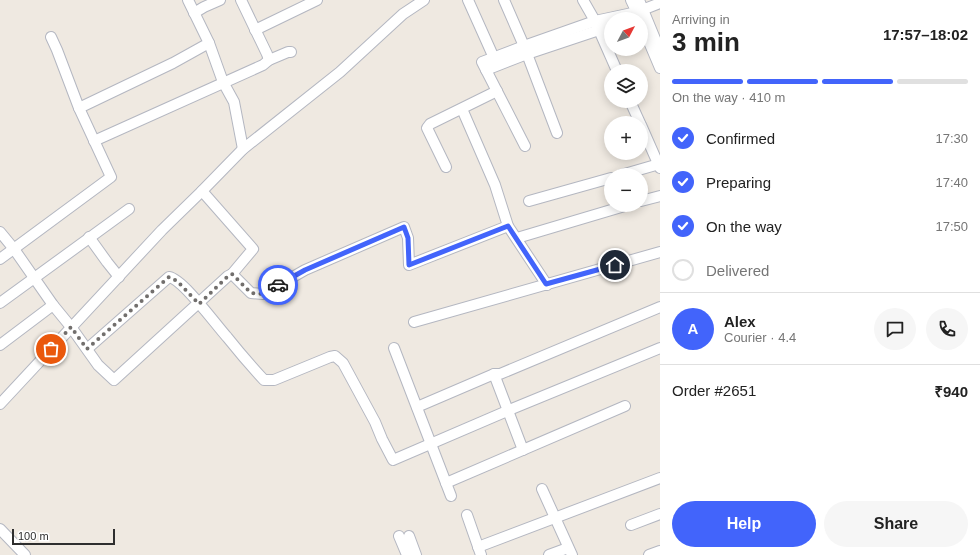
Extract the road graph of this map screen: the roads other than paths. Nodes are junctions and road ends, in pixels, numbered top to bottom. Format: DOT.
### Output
graph roads {
  1 [pos="188,0"];
  2 [pos="220,0"];
  3 [pos="241,0"];
  4 [pos="317,0"];
  5 [pos="424,0"];
  6 [pos="468,0"];
  7 [pos="583,0"];
  8 [pos="631,0"];
  9 [pos="507,1"];
  10 [pos="660,3"];
  11 [pos="660,10"];
  12 [pos="639,12"];
  13 [pos="644,12"];
  14 [pos="648,12"];
  15 [pos="194,13"];
  16 [pos="604,24"];
  17 [pos="597,26"];
  18 [pos="604,26"];
  19 [pos="648,28"];
  20 [pos="256,30"];
  21 [pos="648,36"];
  22 [pos="51,37"];
  23 [pos="209,43"];
  24 [pos="525,50"];
  25 [pos="660,50"];
  26 [pos="291,52"];
  27 [pos="494,58"];
  28 [pos="269,60"];
  29 [pos="614,64"];
  30 [pos="484,66"];
  31 [pos="660,68"];
  32 [pos="223,82"];
  33 [pos="497,91"];
  34 [pos="79,108"];
  35 [pos="462,110"];
  36 [pos="557,134"];
  37 [pos="648,140"];
  38 [pos="94,141"];
  39 [pos="525,146"];
  40 [pos="243,149"];
  41 [pos="659,166"];
  42 [pos="446,167"];
  43 [pos="648,169"];
  44 [pos="604,180"];
  45 [pos="202,191"];
  46 [pos="660,196"];
  47 [pos="648,199"];
  48 [pos="529,201"];
  49 [pos="129,209"];
  50 [pos="604,212"];
  51 [pos="508,226"];
  52 [pos="0,232"];
  53 [pos="89,237"];
  54 [pos="517,238"];
  55 [pos="14,249"];
  56 [pos="660,252"];
  57 [pos="0,259"];
  58 [pos="232,274"];
  59 [pos="119,277"];
  60 [pos="35,278"];
  61 [pos="546,284"];
  62 [pos="0,303"];
  63 [pos="199,304"];
  64 [pos="53,305"];
  65 [pos="660,307"];
  66 [pos="414,322"];
  67 [pos="71,327"];
  68 [pos="0,345"];
  69 [pos="394,348"];
  70 [pos="660,348"];
  71 [pos="87,349"];
  72 [pos="494,374"];
  73 [pos="0,404"];
  74 [pos="624,406"];
  75 [pos="417,407"];
  76 [pos="508,410"];
  77 [pos="431,444"];
  78 [pos="523,450"];
  79 [pos="660,478"];
  80 [pos="446,483"];
  81 [pos="542,489"];
  82 [pos="451,496"];
  83 [pos="660,514"];
  84 [pos="467,515"];
  85 [pos="556,518"];
  86 [pos="631,525"];
  87 [pos="0,529"];
  88 [pos="480,551"];
  89 [pos="570,551"];
  90 [pos="660,551"];
  91 [pos="25,555"];
  92 [pos="407,555"];
  93 [pos="416,555"];
  94 [pos="550,555"];
  95 [pos="648,555"];
  1 -- 15 [label="street"];
  2 -- 15 [label="street"];
  3 -- 20 [label="street"];
  4 -- 20 [label="street"];
  5 -- 40 [label="street"];
  6 -- 27 [label="street"];
  7 -- 17 [label="street"];
  8 -- 12 [label="street"];
  9 -- 24 [label="street"];
  10 -- 13 [label="street"];
  11 -- 14 [label="street"];
  15 -- 23 [label="street"];
  16 -- 17 [label="street"];
  17 -- 18 [label="street"];
  17 -- 24 [label="street"];
  17 -- 29 [label="street"];
  19 -- 25 [label="street"];
  20 -- 28 [label="street"];
  21 -- 31 [label="street"];
  22 -- 34 [label="street"];
  23 -- 32 [label="street"];
  23 -- 34 [label="street"];
  24 -- 27 [label="street"];
  24 -- 30 [label="street"];
  24 -- 36 [label="street"];
  26 -- 28 [label="street"];
  27 -- 30 [label="street"];
  28 -- 32 [label="street"];
  30 -- 33 [label="street"];
  32 -- 38 [label="street"];
  32 -- 40 [label="street"];
  33 -- 35 [label="street"];
  33 -- 39 [label="street"];
  34 -- 38 [label="street"];
  35 -- 42 [label="street"];
  35 -- 51 [label="street"];
  37 -- 41 [label="street"];
  38 -- 55 [label="street"];
  40 -- 45 [label="street"];
  41 -- 43 [label="street"];
  44 -- 48 [label="street"];
  45 -- 58 [label="street"];
  45 -- 59 [label="street"];
  46 -- 47 [label="street"];
  49 -- 53 [label="street"];
  50 -- 54 [label="street"];
  51 -- 54 [label="street"];
  51 -- 58 [label="street"];
  52 -- 55 [label="street"];
  53 -- 59 [label="street"];
  53 -- 60 [label="street"];
  54 -- 61 [label="street"];
  55 -- 57 [label="street"];
  55 -- 60 [label="street"];
  56 -- 61 [label="street"];
  58 -- 63 [label="street"];
  59 -- 67 [label="street"];
  60 -- 62 [label="street"];
  60 -- 64 [label="street"];
  61 -- 66 [label="street"];
  63 -- 71 [label="street"];
  63 -- 71 [label="street"];
  63 -- 77 [label="street"];
  64 -- 67 [label="street"];
  64 -- 68 [label="street"];
  65 -- 72 [label="street"];
  67 -- 71 [label="street"];
  67 -- 73 [label="street"];
  69 -- 75 [label="street"];
  70 -- 76 [label="street"];
  72 -- 75 [label="street"];
  72 -- 76 [label="street"];
  74 -- 78 [label="street"];
  75 -- 77 [label="street"];
  76 -- 77 [label="street"];
  76 -- 78 [label="street"];
  77 -- 80 [label="street"];
  78 -- 80 [label="street"];
  79 -- 85 [label="street"];
  80 -- 82 [label="street"];
  81 -- 85 [label="street"];
  83 -- 86 [label="street"];
  84 -- 88 [label="street"];
  85 -- 88 [label="street"];
  85 -- 89 [label="street"];
  87 -- 91 [label="street"];
  89 -- 94 [label="street"];
  90 -- 95 [label="street"];
  92 -- 93 [label="street"];
}
